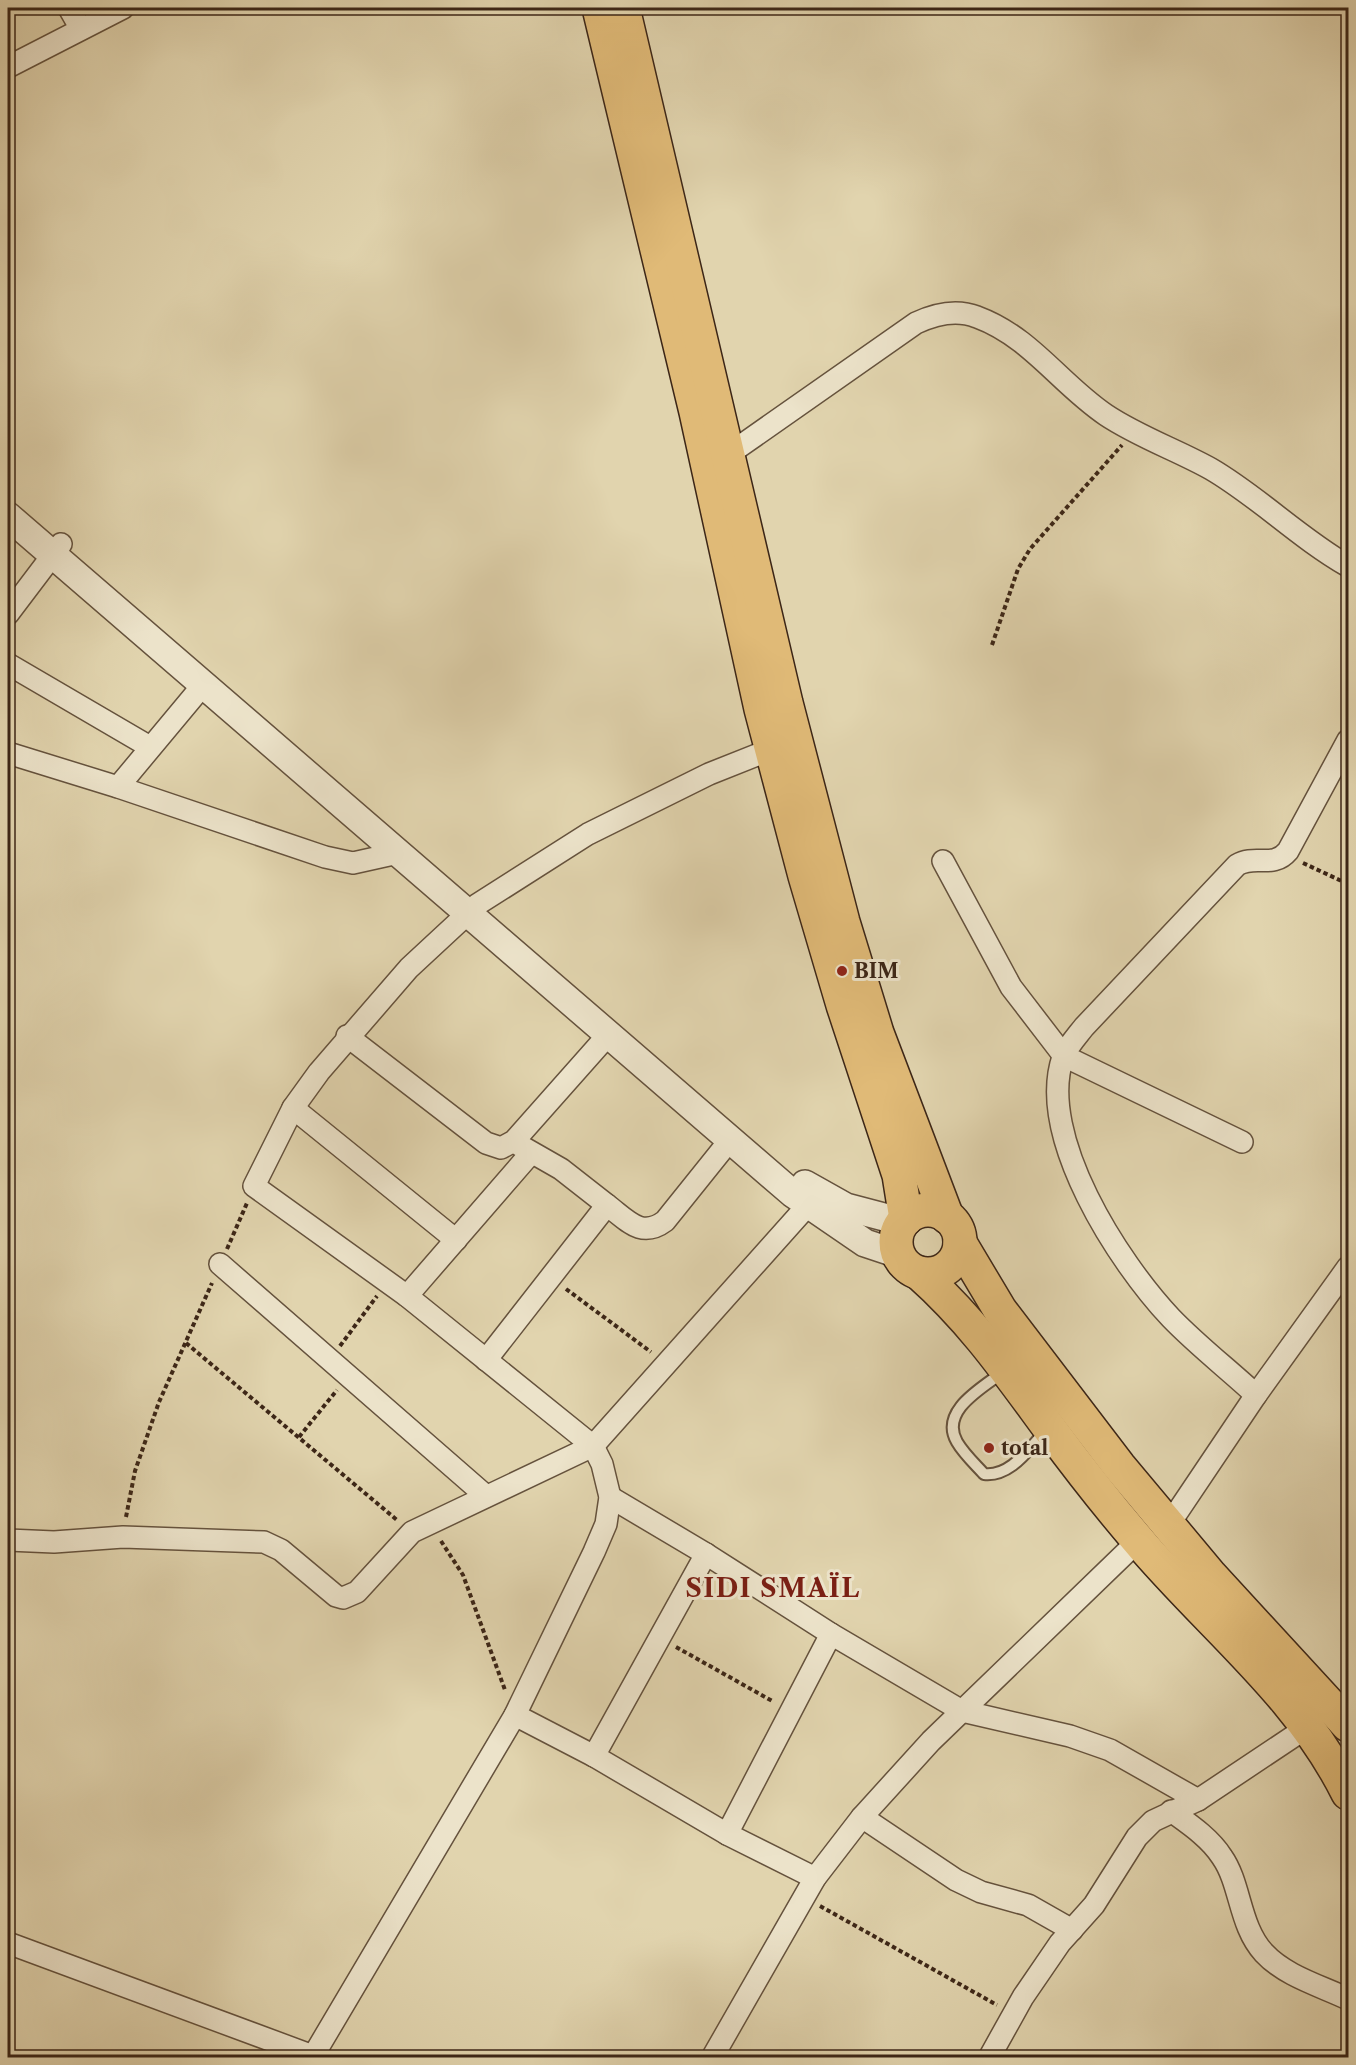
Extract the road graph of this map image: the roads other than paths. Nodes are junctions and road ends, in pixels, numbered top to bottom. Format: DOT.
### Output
graph roads {
  1 [pos="69,8"];
  2 [pos="123,8"];
  3 [pos="599,8"];
  4 [pos="623,8"];
  5 [pos="81,29"];
  6 [pos="8,67"];
  7 [pos="729,454"];
  8 [pos="8,498"];
  9 [pos="8,516"];
  10 [pos="57,550"];
  11 [pos="1348,566"];
  12 [pos="8,614"];
  13 [pos="8,664"];
  14 [pos="203,685"];
  15 [pos="1348,740"];
  16 [pos="784,744"];
  17 [pos="150,747"];
  18 [pos="8,753"];
  19 [pos="118,787"];
  20 [pos="398,853"];
  21 [pos="944,861"];
  22 [pos="473,909"];
  23 [pos="608,1035"];
  24 [pos="347,1036"];
  25 [pos="1064,1056"];
  26 [pos="292,1108"];
  27 [pos="730,1140"];
  28 [pos="1242,1142"];
  29 [pos="523,1147"];
  30 [pos="607,1205"];
  31 [pos="808,1205"];
  32 [pos="905,1221"];
  33 [pos="953,1230"];
  34 [pos="456,1240"];
  35 [pos="220,1264"];
  36 [pos="908,1264"];
  37 [pos="1348,1267"];
  38 [pos="407,1296"];
  39 [pos="486,1360"];
  40 [pos="1008,1368"];
  41 [pos="1256,1395"];
  42 [pos="1049,1428"];
  43 [pos="593,1446"];
  44 [pos="486,1496"];
  45 [pos="610,1497"];
  46 [pos="1168,1526"];
  47 [pos="8,1540"];
  48 [pos="1138,1541"];
  49 [pos="706,1554"];
  50 [pos="831,1634"];
  51 [pos="962,1711"];
  52 [pos="515,1715"];
  53 [pos="1348,1725"];
  54 [pos="1309,1726"];
  55 [pos="594,1756"];
  56 [pos="1348,1793"];
  57 [pos="1198,1800"];
  58 [pos="1171,1810"];
  59 [pos="862,1817"];
  60 [pos="727,1834"];
  61 [pos="815,1878"];
  62 [pos="1072,1930"];
  63 [pos="8,1943"];
  64 [pos="1348,1999"];
  65 [pos="313,2057"];
  66 [pos="712,2058"];
  67 [pos="988,2058"];
  1 -- 5 [label="street"];
  2 -- 5 [label="street"];
  3 -- 16 [label="main road"];
  4 -- 7 [label="main road"];
  5 -- 6 [label="street"];
  7 -- 11 [label="street"];
  7 -- 16 [label="main road"];
  8 -- 10 [label="street"];
  9 -- 10 [label="street"];
  10 -- 12 [label="street"];
  10 -- 14 [label="street"];
  10 -- 22 [label="street"];
  13 -- 17 [label="street"];
  14 -- 17 [label="street"];
  14 -- 20 [label="street"];
  15 -- 25 [label="street"];
  16 -- 22 [label="street"];
  16 -- 32 [label="main road"];
  16 -- 33 [label="main road"];
  17 -- 19 [label="street"];
  18 -- 19 [label="street"];
  19 -- 20 [label="street"];
  20 -- 22 [label="street"];
  21 -- 25 [label="street"];
  22 -- 23 [label="street"];
  22 -- 24 [label="street"];
  22 -- 32 [label="street"];
  23 -- 27 [label="street"];
  23 -- 29 [label="street"];
  24 -- 26 [label="street"];
  24 -- 29 [label="street"];
  25 -- 28 [label="street"];
  25 -- 41 [label="street"];
  26 -- 34 [label="street"];
  26 -- 38 [label="street"];
  27 -- 30 [label="street"];
  27 -- 31 [label="street"];
  29 -- 30 [label="street"];
  29 -- 34 [label="street"];
  30 -- 39 [label="street"];
  31 -- 36 [label="street"];
  31 -- 43 [label="street"];
  32 -- 33 [label="main road"];
  32 -- 36 [label="main road"];
  33 -- 36 [label="main road"];
  33 -- 46 [label="main road"];
  34 -- 38 [label="street"];
  35 -- 44 [label="street"];
  36 -- 40 [label="main road"];
  37 -- 41 [label="street"];
  38 -- 39 [label="street"];
  39 -- 43 [label="street"];
  40 -- 42 [label="main road"];
  40 -- 42 [label="lane"];
  41 -- 46 [label="street"];
  42 -- 48 [label="main road"];
  43 -- 44 [label="street"];
  43 -- 45 [label="street"];
  44 -- 47 [label="street"];
  45 -- 49 [label="street"];
  45 -- 52 [label="street"];
  46 -- 53 [label="main road"];
  48 -- 51 [label="street"];
  48 -- 54 [label="main road"];
  49 -- 50 [label="street"];
  49 -- 55 [label="street"];
  50 -- 51 [label="street"];
  50 -- 60 [label="street"];
  51 -- 57 [label="street"];
  51 -- 59 [label="street"];
  52 -- 55 [label="street"];
  52 -- 65 [label="street"];
  54 -- 56 [label="main road"];
  54 -- 57 [label="street"];
  55 -- 60 [label="street"];
  57 -- 58 [label="street"];
  58 -- 62 [label="street"];
  58 -- 64 [label="street"];
  59 -- 61 [label="street"];
  59 -- 62 [label="street"];
  60 -- 61 [label="street"];
  61 -- 66 [label="street"];
  62 -- 67 [label="street"];
  63 -- 65 [label="street"];
}
